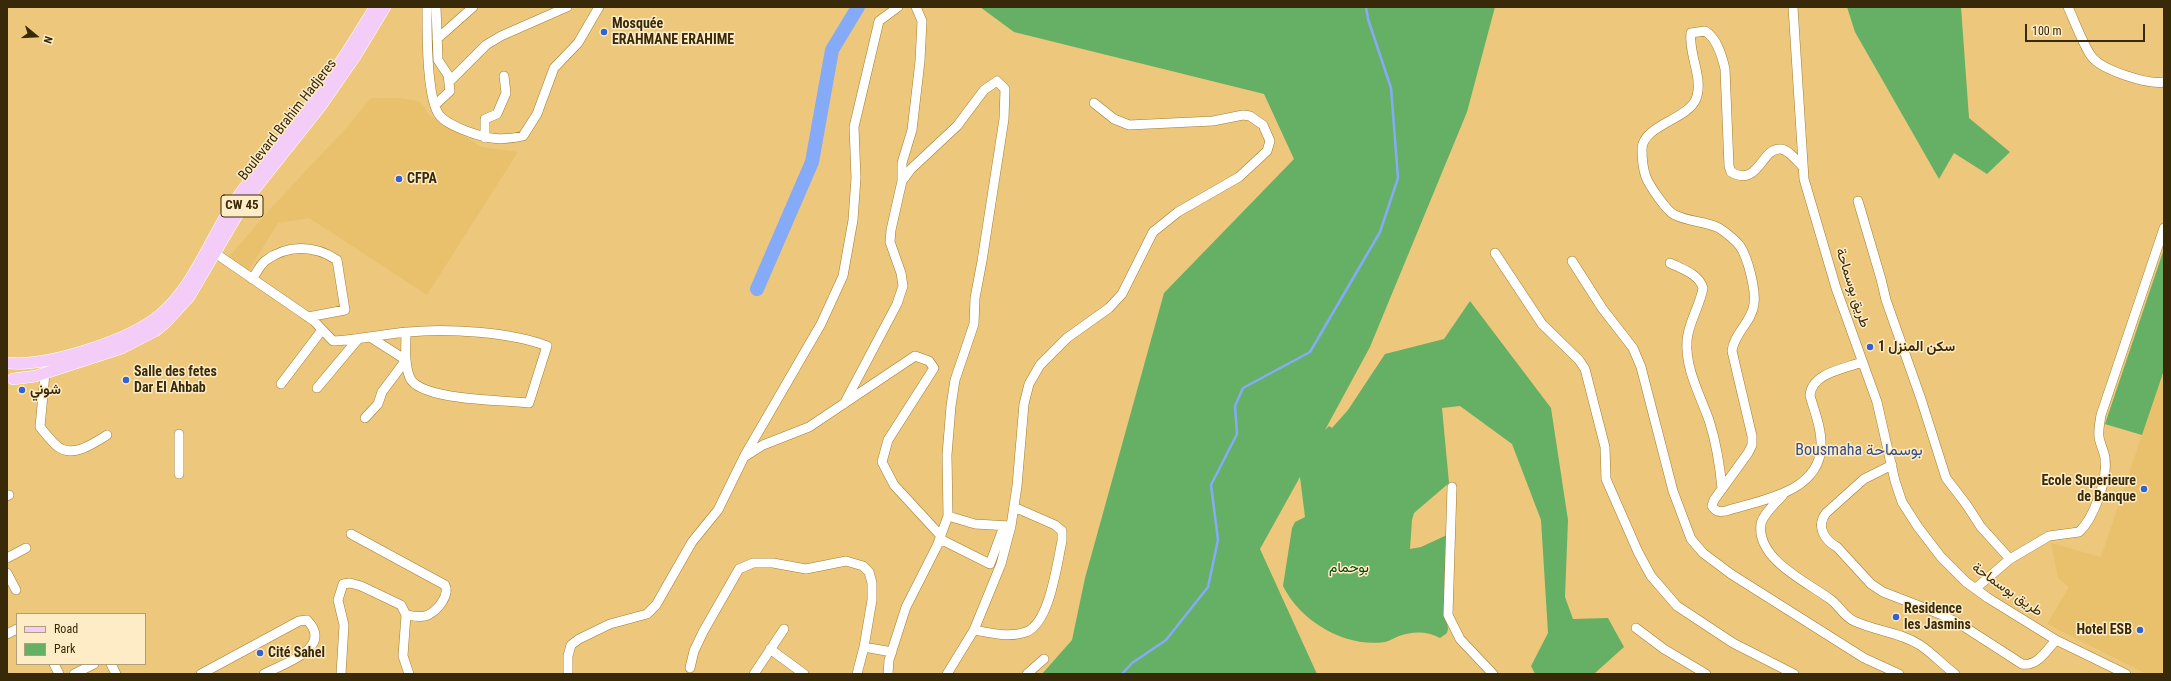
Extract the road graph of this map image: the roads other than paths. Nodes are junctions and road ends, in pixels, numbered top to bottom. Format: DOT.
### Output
graph roads {
  1 [pos="375,7"];
  2 [pos="385,7"];
  3 [pos="427,7"];
  4 [pos="436,7"];
  5 [pos="473,7"];
  6 [pos="567,7"];
  7 [pos="599,7"];
  8 [pos="898,7"];
  9 [pos="916,7"];
  10 [pos="1793,7"];
  11 [pos="2068,7"];
  12 [pos="437,39"];
  13 [pos="504,76"];
  14 [pos="450,80"];
  15 [pos="2164,82"];
  16 [pos="1094,103"];
  17 [pos="435,105"];
  18 [pos="485,138"];
  19 [pos="1803,167"];
  20 [pos="902,181"];
  21 [pos="1858,201"];
  22 [pos="2164,228"];
  23 [pos="215,253"];
  24 [pos="1495,253"];
  25 [pos="1572,261"];
  26 [pos="1670,263"];
  27 [pos="252,279"];
  28 [pos="308,317"];
  29 [pos="322,330"];
  30 [pos="406,332"];
  31 [pos="370,337"];
  32 [pos="359,338"];
  33 [pos="68,360"];
  34 [pos="406,360"];
  35 [pos="1862,362"];
  36 [pos="8,363"];
  37 [pos="45,373"];
  38 [pos="9,383"];
  39 [pos="281,384"];
  40 [pos="317,388"];
  41 [pos="844,404"];
  42 [pos="365,418"];
  43 [pos="178,434"];
  44 [pos="107,435"];
  45 [pos="744,457"];
  46 [pos="1892,465"];
  47 [pos="179,474"];
  48 [pos="1452,487"];
  49 [pos="1722,489"];
  50 [pos="1785,493"];
  51 [pos="1014,506"];
  52 [pos="948,516"];
  53 [pos="1007,526"];
  54 [pos="350,534"];
  55 [pos="940,538"];
  56 [pos="26,548"];
  57 [pos="7,558"];
  58 [pos="2010,559"];
  59 [pos="990,564"];
  60 [pos="999,569"];
  61 [pos="7,573"];
  62 [pos="1976,588"];
  63 [pos="16,590"];
  64 [pos="406,615"];
  65 [pos="1636,628"];
  66 [pos="784,629"];
  67 [pos="16,630"];
  68 [pos="974,630"];
  69 [pos="7,634"];
  70 [pos="2056,640"];
  71 [pos="864,647"];
  72 [pos="770,649"];
  73 [pos="892,652"];
  74 [pos="1044,659"];
  75 [pos="54,665"];
  76 [pos="92,665"];
  77 [pos="112,665"];
  78 [pos="690,668"];
  79 [pos="59,674"];
  80 [pos="74,674"];
  81 [pos="116,674"];
  82 [pos="201,674"];
  83 [pos="264,674"];
  84 [pos="341,674"];
  85 [pos="408,674"];
  86 [pos="568,674"];
  87 [pos="754,674"];
  88 [pos="804,674"];
  89 [pos="856,674"];
  90 [pos="888,674"];
  91 [pos="947,674"];
  92 [pos="1027,674"];
  93 [pos="1493,674"];
  94 [pos="1706,674"];
  95 [pos="1794,674"];
  96 [pos="1899,674"];
  97 [pos="1955,674"];
  98 [pos="2126,674"];
  1 -- 33 [label="main road"];
  2 -- 23 [label="main road, Boulevard Brahim Hadjeres / CW 45"];
  3 -- 17 [label="street"];
  4 -- 12 [label="street"];
  5 -- 12 [label="street"];
  6 -- 14 [label="street"];
  7 -- 18 [label="street"];
  8 -- 45 [label="street"];
  9 -- 20 [label="street"];
  10 -- 19 [label="street, طريق بوسماحة"];
  11 -- 15 [label="street"];
  12 -- 14 [label="street"];
  13 -- 18 [label="street"];
  14 -- 17 [label="street"];
  16 -- 51 [label="street"];
  17 -- 18 [label="street"];
  19 -- 35 [label="street, طريق بوسماحة"];
  19 -- 49 [label="street"];
  20 -- 41 [label="street"];
  20 -- 52 [label="street"];
  21 -- 58 [label="street"];
  22 -- 58 [label="street"];
  23 -- 27 [label="street"];
  23 -- 33 [label="main road, Boulevard Brahim Hadjeres / CW 45"];
  24 -- 95 [label="street"];
  25 -- 96 [label="street"];
  26 -- 49 [label="street"];
  27 -- 28 [label="street"];
  27 -- 28 [label="street"];
  28 -- 29 [label="street"];
  29 -- 32 [label="street"];
  29 -- 39 [label="street"];
  30 -- 31 [label="street"];
  30 -- 34 [label="street"];
  30 -- 34 [label="street"];
  31 -- 32 [label="street"];
  31 -- 34 [label="street"];
  32 -- 40 [label="street"];
  33 -- 36 [label="main road, CW 45"];
  33 -- 37 [label="main road, CW 45"];
  34 -- 42 [label="street"];
  35 -- 46 [label="street, طريق بوسماحة"];
  35 -- 50 [label="street"];
  36 -- 38 [label="main road"];
  37 -- 38 [label="main road, CW 45"];
  37 -- 44 [label="street"];
  41 -- 45 [label="street"];
  41 -- 55 [label="street"];
  43 -- 47 [label="street"];
  45 -- 86 [label="street"];
  46 -- 62 [label="street, طريق بوسماحة"];
  46 -- 70 [label="street"];
  48 -- 93 [label="street"];
  49 -- 50 [label="street"];
  50 -- 97 [label="street"];
  51 -- 53 [label="street"];
  51 -- 68 [label="street"];
  52 -- 53 [label="street"];
  52 -- 55 [label="street"];
  53 -- 59 [label="street"];
  53 -- 60 [label="street"];
  54 -- 64 [label="street"];
  55 -- 59 [label="street"];
  55 -- 73 [label="street"];
  56 -- 57 [label="street"];
  58 -- 62 [label="street"];
  59 -- 60 [label="street"];
  60 -- 68 [label="street"];
  61 -- 63 [label="street"];
  62 -- 70 [label="street, طريق بوسماحة"];
  64 -- 84 [label="street"];
  64 -- 85 [label="street"];
  65 -- 94 [label="street"];
  66 -- 72 [label="street"];
  67 -- 69 [label="street"];
  68 -- 91 [label="street"];
  70 -- 98 [label="street, طريق بوسماحة"];
  71 -- 73 [label="street"];
  71 -- 78 [label="street"];
  71 -- 89 [label="street"];
  72 -- 87 [label="street"];
  72 -- 88 [label="street"];
  73 -- 90 [label="street"];
  74 -- 92 [label="street"];
  75 -- 79 [label="street"];
  76 -- 80 [label="street"];
  77 -- 81 [label="street"];
  82 -- 83 [label="street"];
}
